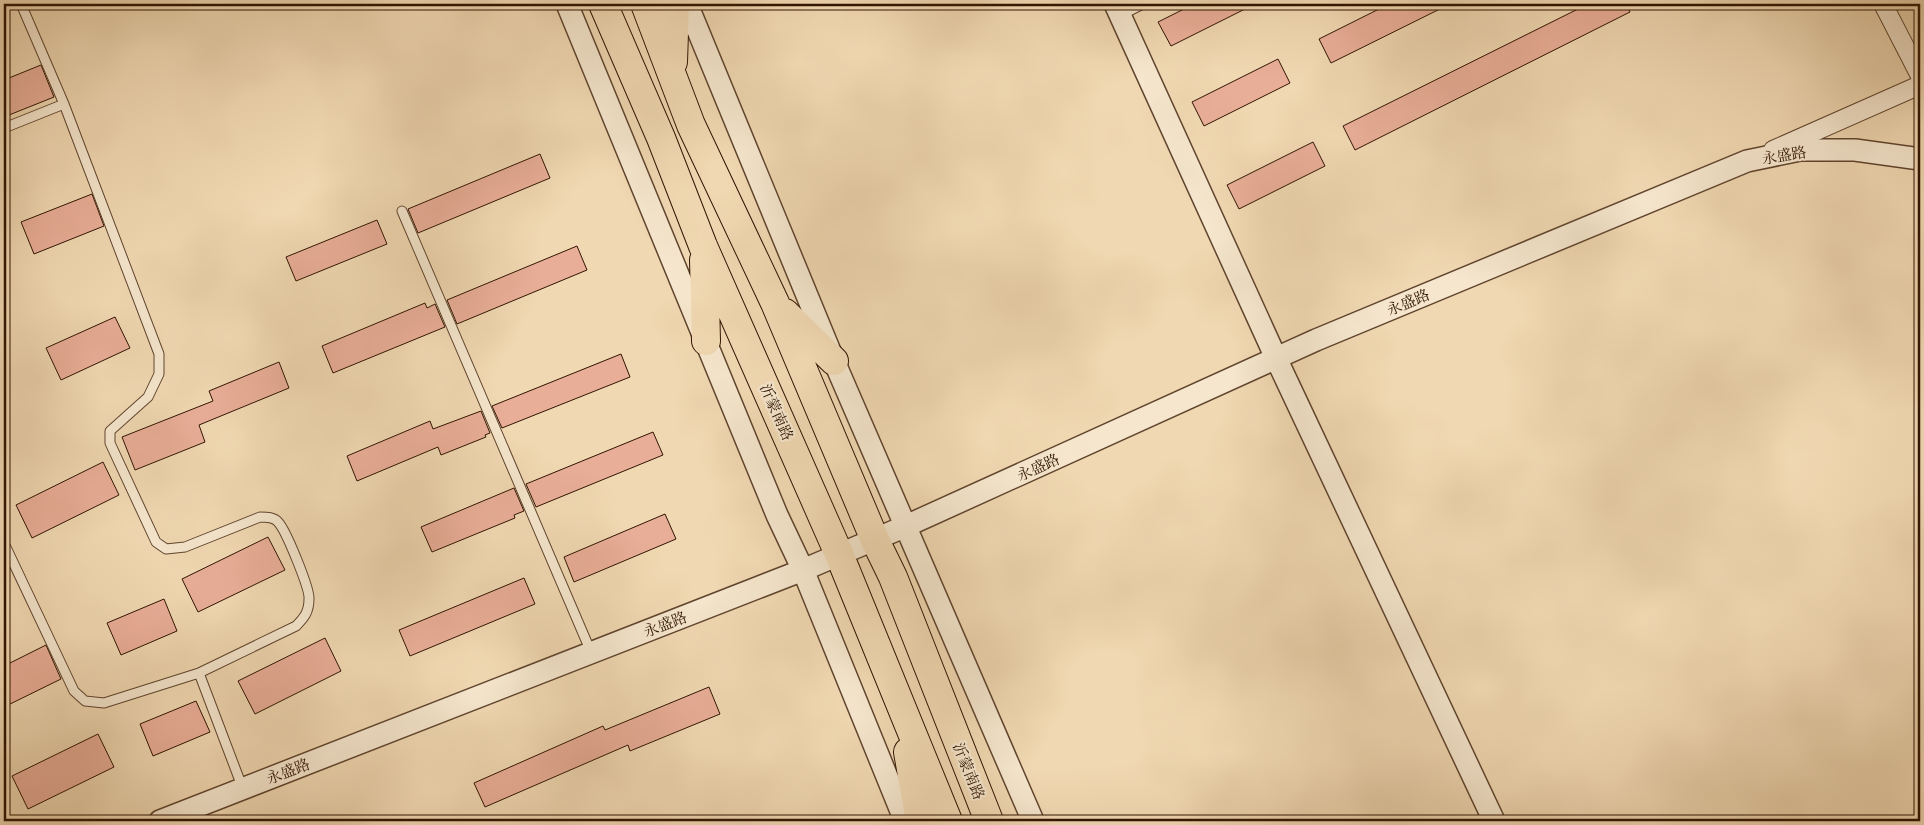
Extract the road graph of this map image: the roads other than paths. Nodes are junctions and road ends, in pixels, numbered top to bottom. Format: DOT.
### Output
graph roads {
  1 [pos="22,4"];
  2 [pos="567,4"];
  3 [pos="603,4"];
  4 [pos="645,4"];
  5 [pos="674,4"];
  6 [pos="687,4"];
  7 [pos="1142,4"];
  8 [pos="1883,4"];
  9 [pos="1118,10"];
  10 [pos="673,76"];
  11 [pos="1920,76"];
  12 [pos="1920,85"];
  13 [pos="64,104"];
  14 [pos="4,128"];
  15 [pos="1920,159"];
  16 [pos="1747,161"];
  17 [pos="402,211"];
  18 [pos="703,246"];
  19 [pos="775,304"];
  20 [pos="706,341"];
  21 [pos="1276,358"];
  22 [pos="834,361"];
  23 [pos="906,526"];
  24 [pos="875,540"];
  25 [pos="4,543"];
  26 [pos="839,554"];
  27 [pos="804,570"];
  28 [pos="591,653"];
  29 [pos="199,673"];
  30 [pos="898,699"];
  31 [pos="243,789"];
  32 [pos="160,821"];
  33 [pos="905,821"];
  34 [pos="920,821"];
  35 [pos="948,821"];
  36 [pos="989,821"];
  37 [pos="1033,821"];
  38 [pos="1494,821"];
  1 -- 13 [label="lane"];
  2 -- 20 [label="street"];
  3 -- 18 [label="main road, 沂蒙南路"];
  4 -- 10 [label="main road, 沂蒙南路"];
  5 -- 10 [label="main road"];
  6 -- 22 [label="street"];
  7 -- 9 [label="lane"];
  8 -- 11 [label="street"];
  9 -- 21 [label="street"];
  10 -- 19 [label="main road, 沂蒙南路"];
  12 -- 16 [label="street"];
  13 -- 14 [label="lane"];
  13 -- 29 [label="lane"];
  15 -- 16 [label="street, 永盛路"];
  16 -- 21 [label="street, 永盛路"];
  17 -- 28 [label="lane"];
  18 -- 20 [label="main road"];
  18 -- 26 [label="main road, 沂蒙南路"];
  19 -- 22 [label="main road"];
  19 -- 24 [label="main road, 沂蒙南路"];
  20 -- 27 [label="street"];
  21 -- 23 [label="street, 永盛路"];
  21 -- 38 [label="street"];
  22 -- 23 [label="street"];
  23 -- 24 [label="street, 永盛路"];
  23 -- 37 [label="street"];
  24 -- 26 [label="street, 永盛路"];
  24 -- 36 [label="main road, 沂蒙南路"];
  25 -- 29 [label="lane"];
  26 -- 27 [label="street, 永盛路"];
  26 -- 30 [label="main road, 沂蒙南路"];
  27 -- 28 [label="street, 永盛路"];
  27 -- 33 [label="street"];
  28 -- 31 [label="street, 永盛路"];
  29 -- 31 [label="lane"];
  30 -- 34 [label="main road"];
  30 -- 35 [label="main road, 沂蒙南路"];
  31 -- 32 [label="street, 永盛路"];
}
